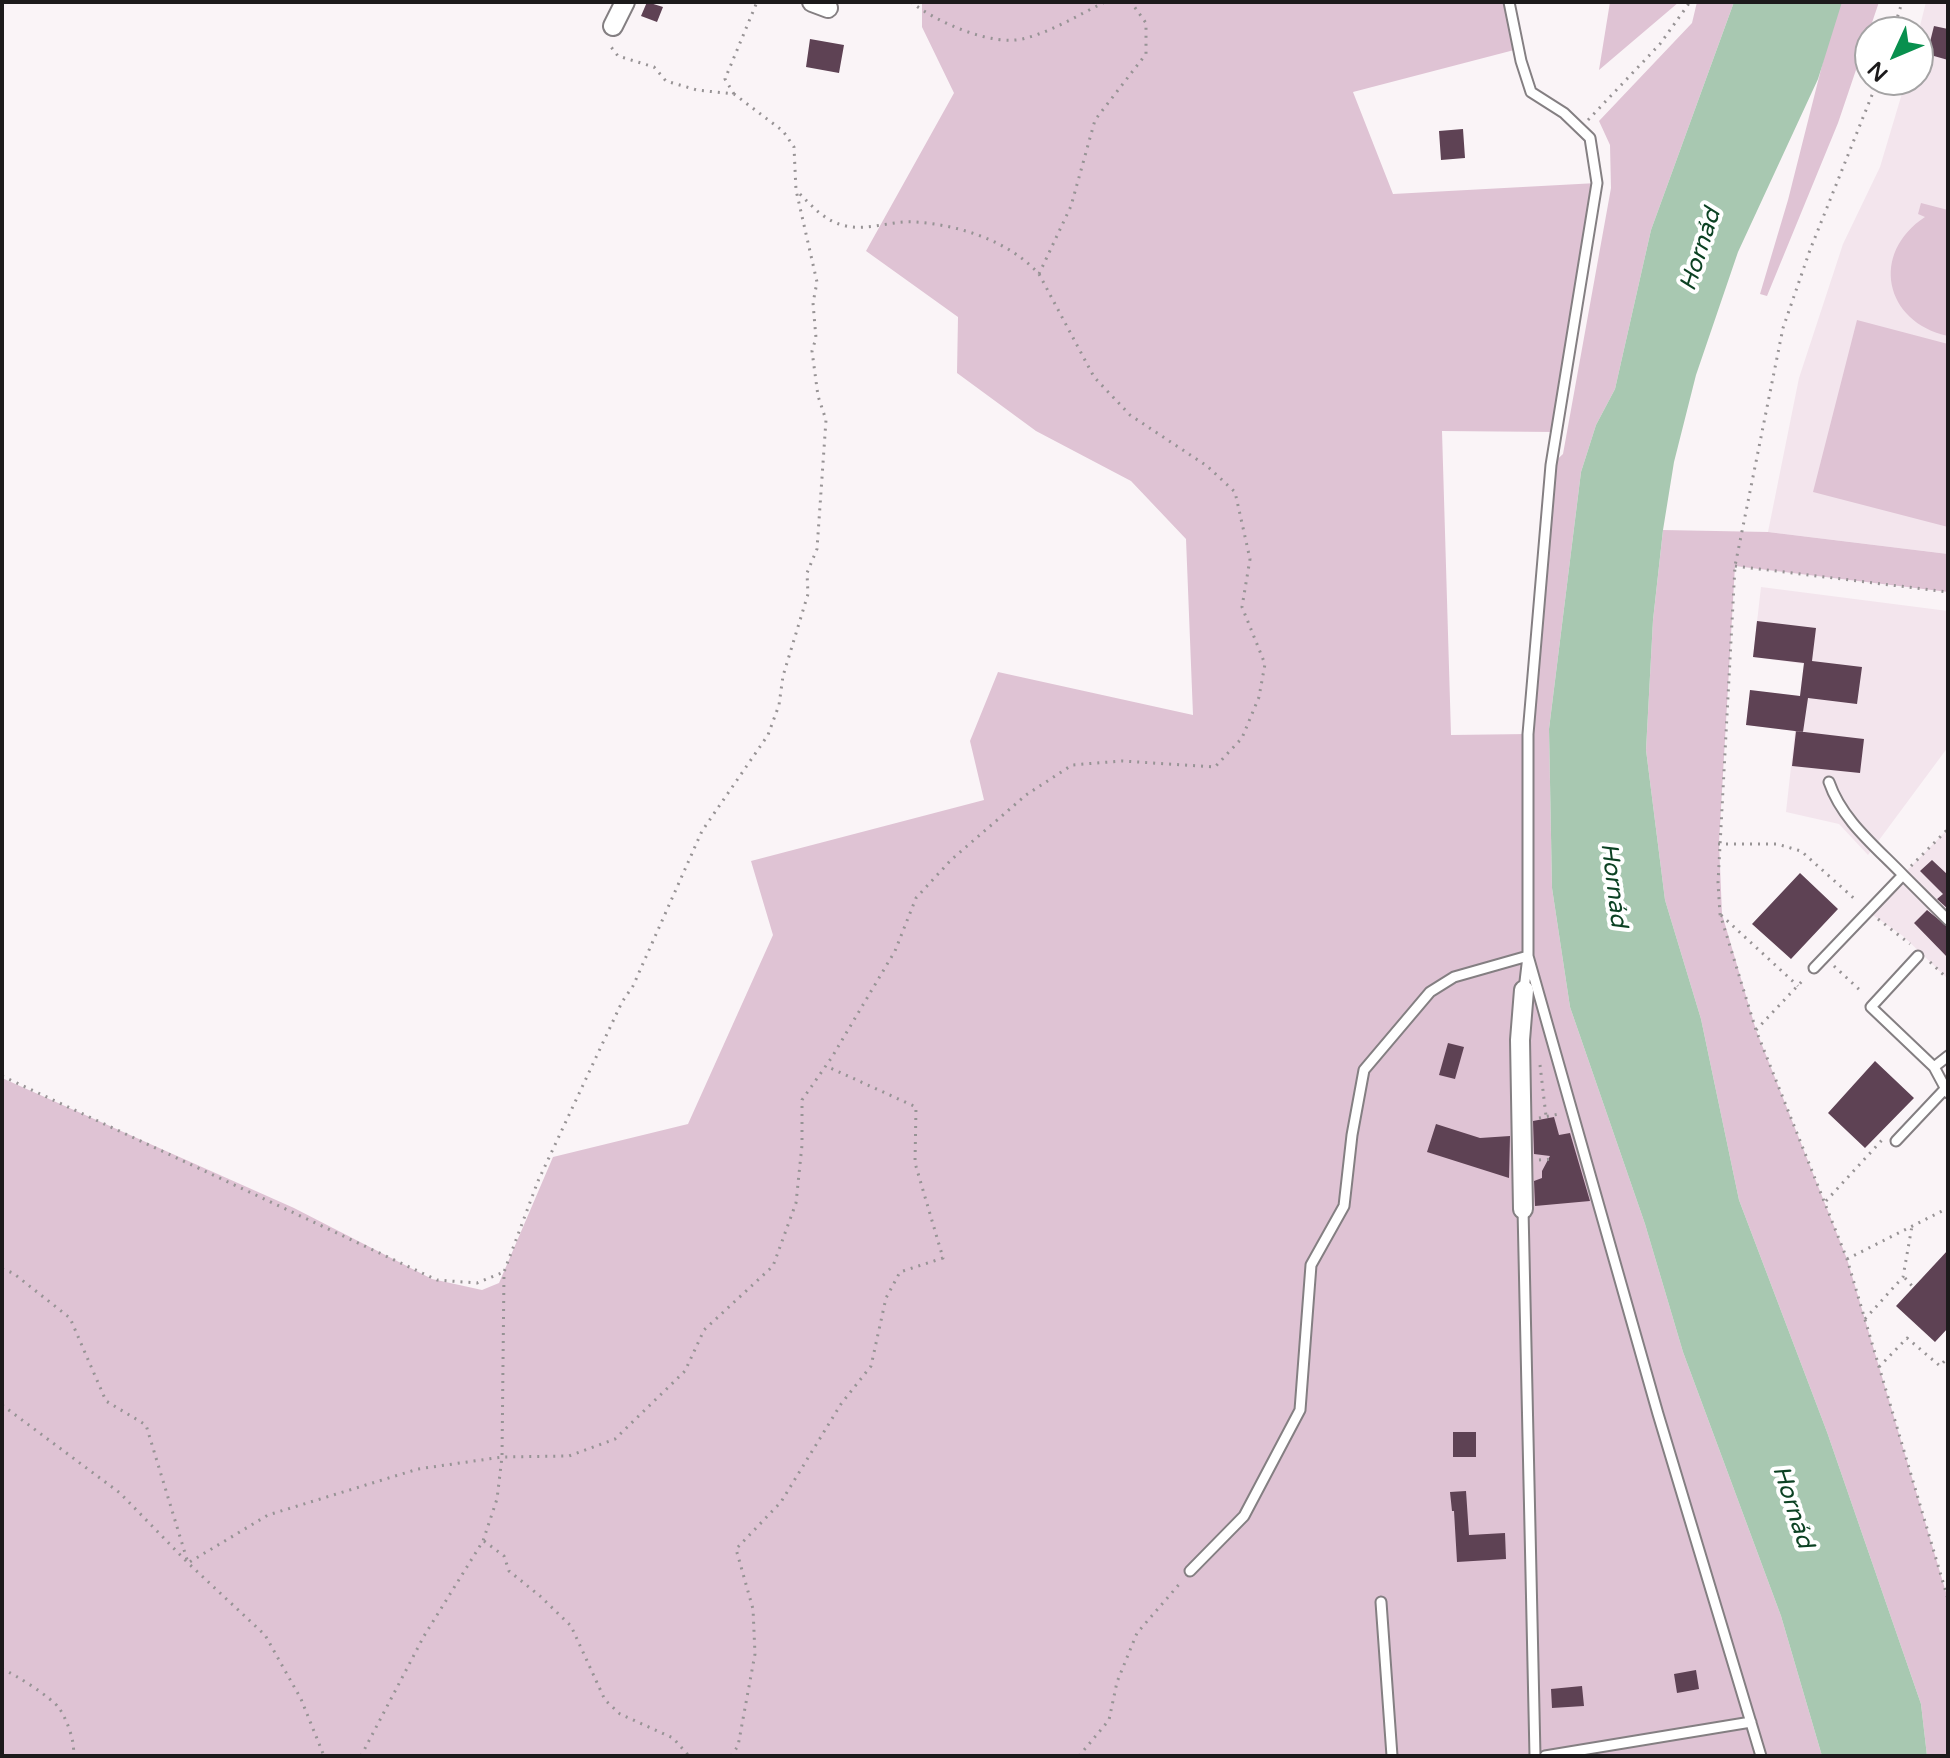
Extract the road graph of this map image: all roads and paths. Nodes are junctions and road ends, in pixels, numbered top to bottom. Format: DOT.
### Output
graph roads {
  1 [pos="625,2"];
  2 [pos="757,2"];
  3 [pos="911,2"];
  4 [pos="1105,2"];
  5 [pos="1131,2"];
  6 [pos="1509,2"];
  7 [pos="1690,2"];
  8 [pos="613,26"];
  9 [pos="734,94"];
  10 [pos="1872,96"];
  11 [pos="1580,129"];
  12 [pos="796,190"];
  13 [pos="1039,274"];
  14 [pos="1735,566"];
  15 [pos="1948,592"];
  16 [pos="1829,782"];
  17 [pos="1948,829"];
  18 [pos="1718,844"];
  19 [pos="1903,875"];
  20 [pos="1867,911"];
  21 [pos="1720,914"];
  22 [pos="1948,920"];
  23 [pos="1919,953"];
  24 [pos="1528,956"];
  25 [pos="1824,957"];
  26 [pos="1814,968"];
  27 [pos="1948,979"];
  28 [pos="1798,986"];
  29 [pos="1524,990"];
  30 [pos="1874,1003"];
  31 [pos="1756,1030"];
  32 [pos="1948,1056"];
  33 [pos="826,1066"];
  34 [pos="1934,1067"];
  35 [pos="2,1076"];
  36 [pos="1946,1091"];
  37 [pos="1567,1112"];
  38 [pos="1537,1118"];
  39 [pos="1888,1133"];
  40 [pos="1896,1141"];
  41 [pos="1825,1203"];
  42 [pos="1948,1208"];
  43 [pos="1523,1209"];
  44 [pos="1912,1226"];
  45 [pos="1847,1259"];
  46 [pos="2,1269"];
  47 [pos="504,1272"];
  48 [pos="1903,1277"];
  49 [pos="1913,1287"];
  50 [pos="1865,1319"];
  51 [pos="1948,1357"];
  52 [pos="1940,1366"];
  53 [pos="1948,1366"];
  54 [pos="1879,1367"];
  55 [pos="2,1405"];
  56 [pos="502,1457"];
  57 [pos="483,1541"];
  58 [pos="188,1563"];
  59 [pos="1190,1571"];
  60 [pos="1948,1599"];
  61 [pos="1381,1602"];
  62 [pos="2,1669"];
  63 [pos="1751,1722"];
  64 [pos="73,1756"];
  65 [pos="324,1756"];
  66 [pos="361,1756"];
  67 [pos="689,1756"];
  68 [pos="731,1756"];
  69 [pos="1079,1756"];
  70 [pos="1392,1756"];
  71 [pos="1535,1756"];
  72 [pos="1545,1756"];
  73 [pos="1761,1756"];
  1 -- 8 [label="street"];
  2 -- 9 [label="path"];
  3 -- 4 [label="path"];
  5 -- 13 [label="path"];
  6 -- 11 [label="lane"];
  7 -- 11 [label="path"];
  8 -- 9 [label="path"];
  9 -- 12 [label="path"];
  10 -- 14 [label="path"];
  11 -- 24 [label="lane"];
  12 -- 13 [label="path"];
  12 -- 47 [label="path"];
  13 -- 33 [label="path"];
  14 -- 15 [label="path"];
  14 -- 18 [label="path"];
  16 -- 19 [label="lane"];
  17 -- 19 [label="path"];
  18 -- 20 [label="path"];
  18 -- 21 [label="path"];
  19 -- 20 [label="lane"];
  19 -- 22 [label="lane"];
  20 -- 23 [label="path"];
  20 -- 25 [label="lane"];
  21 -- 28 [label="path"];
  21 -- 31 [label="path"];
  23 -- 27 [label="path"];
  23 -- 30 [label="lane"];
  24 -- 29 [label="lane"];
  24 -- 59 [label="lane"];
  24 -- 63 [label="lane"];
  25 -- 26 [label="lane"];
  25 -- 30 [label="path"];
  26 -- 28 [label="path"];
  28 -- 31 [label="path"];
  29 -- 43 [label="street"];
  30 -- 34 [label="lane"];
  31 -- 41 [label="path"];
  32 -- 34 [label="lane"];
  33 -- 56 [label="path"];
  33 -- 68 [label="path"];
  34 -- 36 [label="lane"];
  35 -- 47 [label="path"];
  36 -- 40 [label="lane"];
  37 -- 38 [label="path"];
  39 -- 41 [label="path"];
  41 -- 45 [label="path"];
  42 -- 44 [label="path"];
  43 -- 71 [label="lane"];
  44 -- 45 [label="path"];
  44 -- 48 [label="path"];
  45 -- 50 [label="path"];
  46 -- 58 [label="path"];
  47 -- 56 [label="path"];
  48 -- 49 [label="path"];
  48 -- 50 [label="path"];
  50 -- 54 [label="path"];
  51 -- 52 [label="path"];
  52 -- 53 [label="path"];
  52 -- 54 [label="path"];
  54 -- 60 [label="path"];
  55 -- 58 [label="path"];
  56 -- 57 [label="path"];
  56 -- 58 [label="path"];
  57 -- 66 [label="path"];
  57 -- 67 [label="path"];
  58 -- 65 [label="path"];
  59 -- 69 [label="path"];
  61 -- 70 [label="lane"];
  62 -- 64 [label="path"];
  63 -- 72 [label="lane"];
  63 -- 73 [label="lane"];
}
